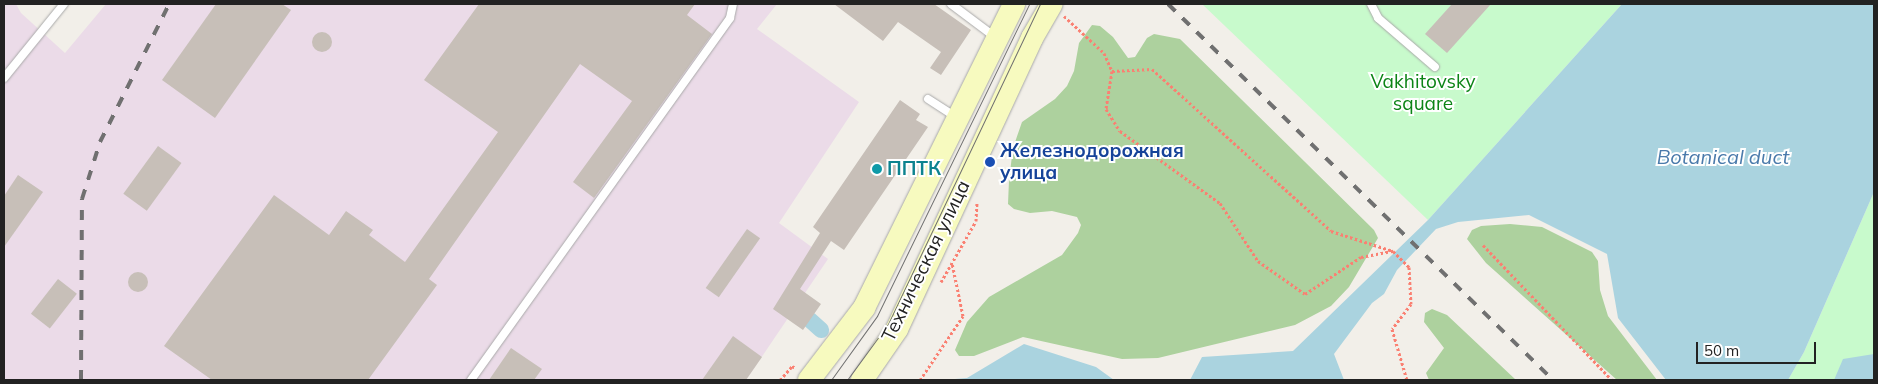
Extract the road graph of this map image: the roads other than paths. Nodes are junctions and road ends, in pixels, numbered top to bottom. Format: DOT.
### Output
graph roads {
  1 [pos="64,4"];
  2 [pos="733,4"];
  3 [pos="951,4"];
  4 [pos="1014,4"];
  5 [pos="1371,4"];
  6 [pos="1055,7"];
  7 [pos="996,38"];
  8 [pos="1435,67"];
  9 [pos="4,78"];
  10 [pos="928,99"];
  11 [pos="957,118"];
  12 [pos="813,376"];
  13 [pos="471,380"];
  14 [pos="862,380"];
  1 -- 9 [label="lane"];
  2 -- 13 [label="lane"];
  3 -- 7 [label="lane"];
  4 -- 7 [label="main road, Техническая улица"];
  5 -- 8 [label="lane"];
  6 -- 14 [label="main road, Техническая улица"];
  7 -- 11 [label="main road, Техническая улица"];
  10 -- 11 [label="lane"];
  11 -- 12 [label="main road, Техническая улица"];
}
